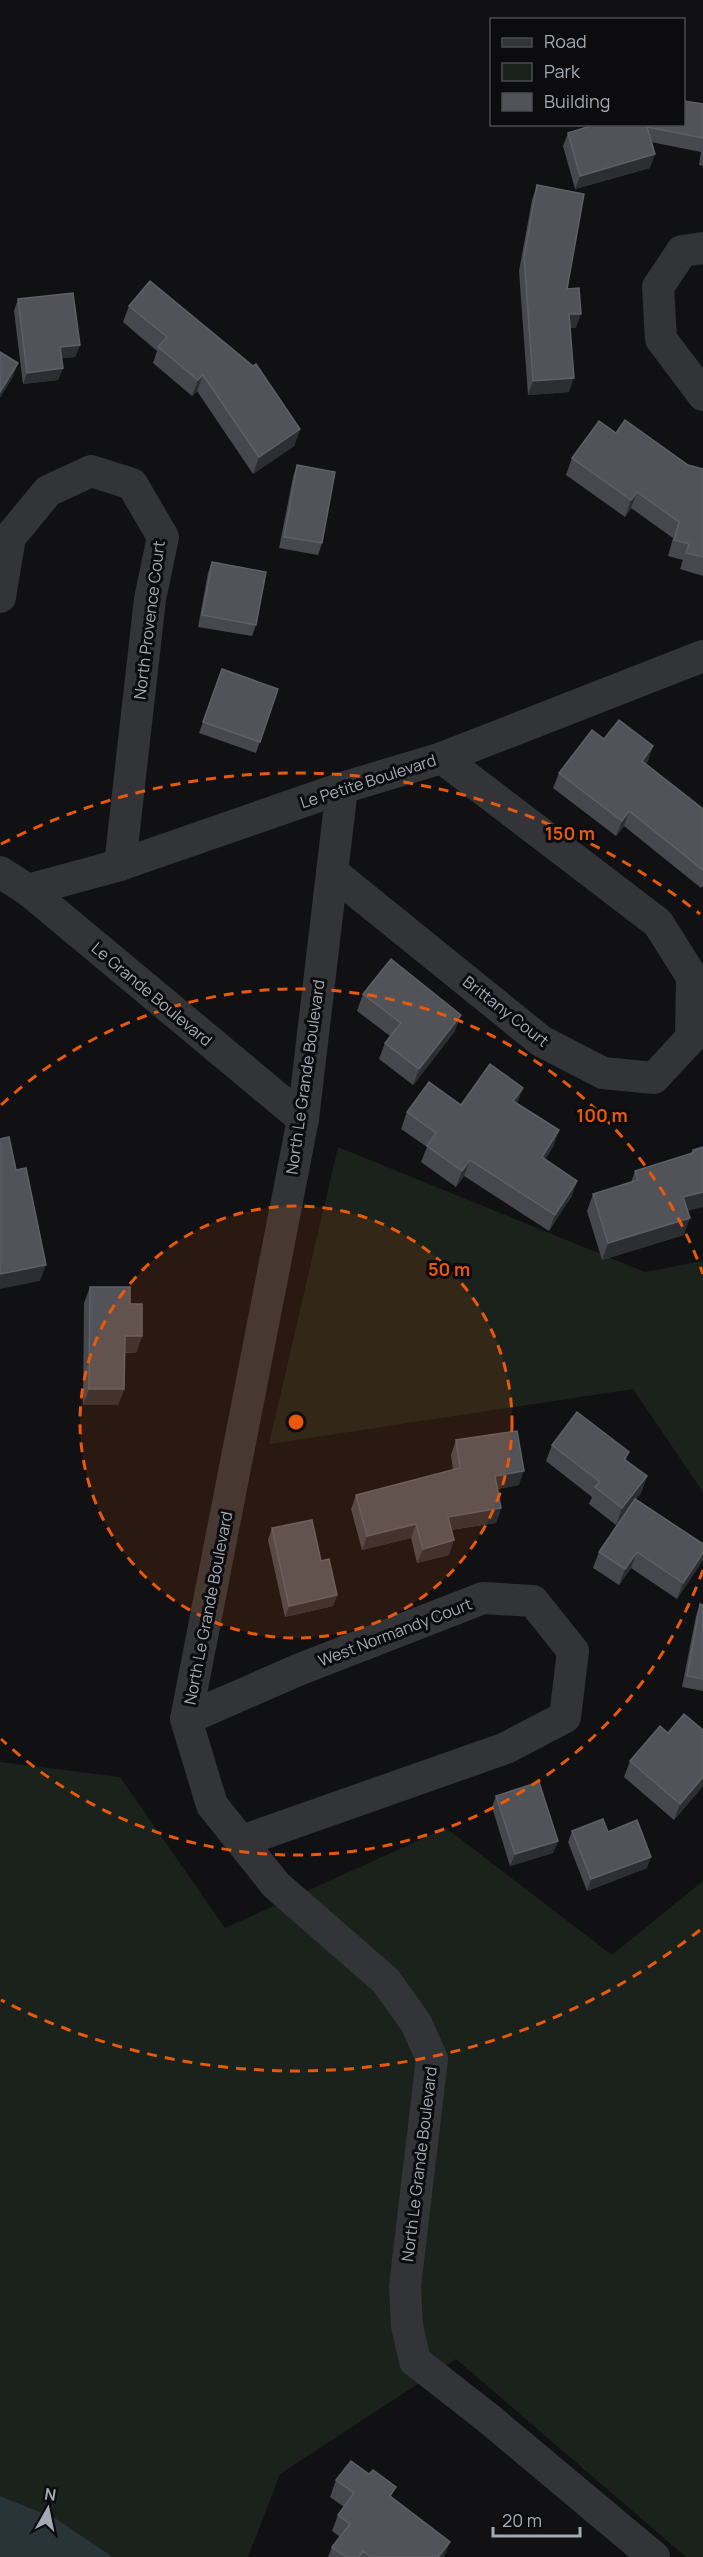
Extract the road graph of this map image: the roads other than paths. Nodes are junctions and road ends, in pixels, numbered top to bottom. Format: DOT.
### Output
graph roads {
  1 [pos="703,248"];
  2 [pos="703,395"];
  3 [pos="0,597"];
  4 [pos="703,656"];
  5 [pos="442,758"];
  6 [pos="342,788"];
  7 [pos="120,865"];
  8 [pos="0,872"];
  9 [pos="332,872"];
  10 [pos="27,890"];
  11 [pos="303,1119"];
  12 [pos="186,1719"];
  13 [pos="242,1841"];
  14 [pos="654,2557"];
  1 -- 2 [label="street"];
  3 -- 7 [label="street, North Provence Court"];
  4 -- 5 [label="street, Le Petite Boulevard"];
  5 -- 6 [label="street, Le Petite Boulevard"];
  5 -- 9 [label="street, Brittany Court"];
  6 -- 7 [label="street, Le Petite Boulevard"];
  6 -- 9 [label="street, North Le Grande Boulevard"];
  7 -- 10 [label="street, Le Petite Boulevard"];
  8 -- 10 [label="street, Le Grande Boulevard"];
  9 -- 11 [label="street, North Le Grande Boulevard"];
  10 -- 11 [label="street, Le Grande Boulevard"];
  11 -- 12 [label="street, North Le Grande Boulevard"];
  12 -- 13 [label="street, North Le Grande Boulevard"];
  12 -- 13 [label="street, West Normandy Court"];
  13 -- 14 [label="street, North Le Grande Boulevard"];
}
